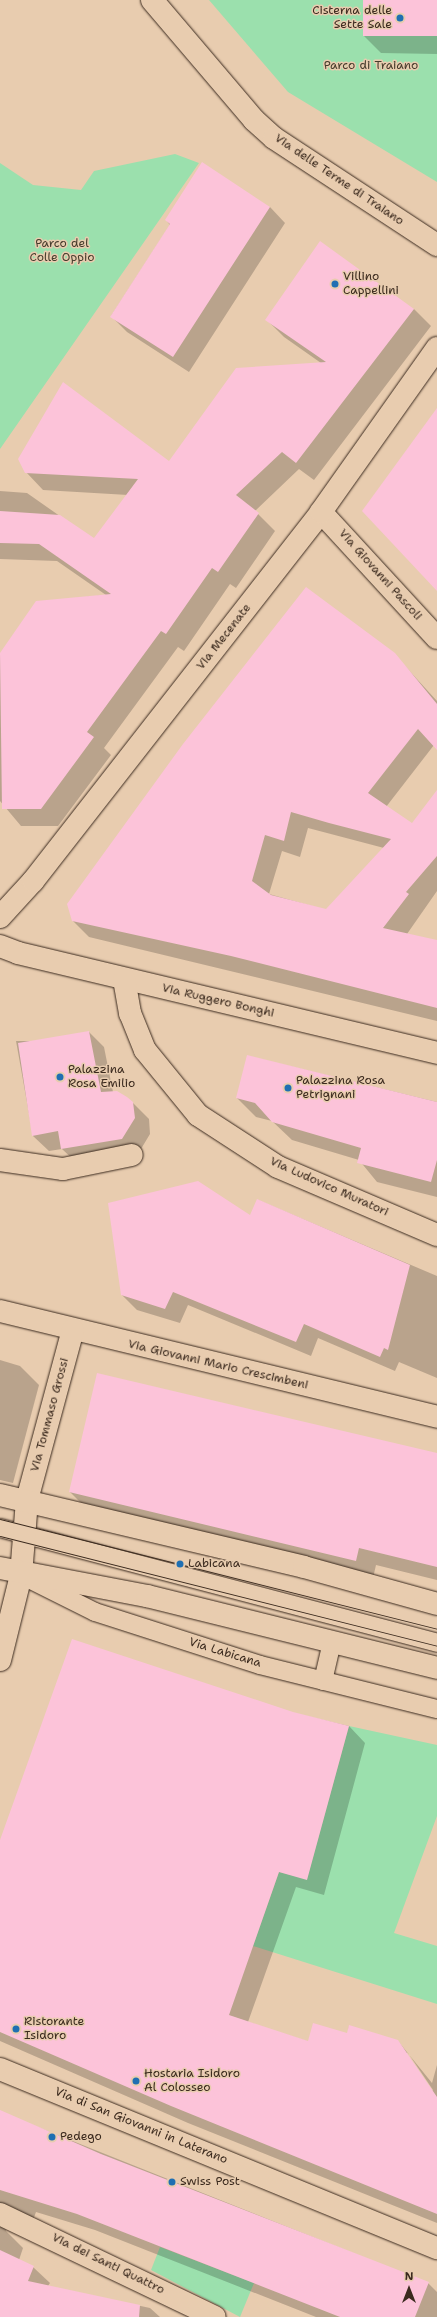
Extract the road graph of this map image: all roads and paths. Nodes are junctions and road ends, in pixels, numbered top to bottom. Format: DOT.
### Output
graph roads {
  1 [pos="152,0"];
  2 [pos="437,245"];
  3 [pos="437,348"];
  4 [pos="321,512"];
  5 [pos="437,638"];
  6 [pos="0,917"];
  7 [pos="0,946"];
  8 [pos="124,979"];
  9 [pos="437,1053"];
  10 [pos="132,1154"];
  11 [pos="0,1160"];
  12 [pos="437,1235"];
  13 [pos="0,1311"];
  14 [pos="73,1330"];
  15 [pos="437,1417"];
  16 [pos="0,1495"];
  17 [pos="27,1500"];
  18 [pos="0,1528"];
  19 [pos="23,1538"];
  20 [pos="70,1553"];
  21 [pos="0,1568"];
  22 [pos="21,1575"];
  23 [pos="437,1604"];
  24 [pos="332,1642"];
  25 [pos="437,1643"];
  26 [pos="0,1660"];
  27 [pos="437,1668"];
  28 [pos="323,1681"];
  29 [pos="437,1709"];
  30 [pos="0,2069"];
  31 [pos="0,2214"];
  32 [pos="437,2248"];
  33 [pos="215,2317"];
  1 -- 2 [label="street, Via delle Terme di Traiano"];
  3 -- 4 [label="street, Via Mecenate"];
  4 -- 5 [label="street, Via Giovanni Pascoli"];
  4 -- 6 [label="street, Via Mecenate"];
  7 -- 8 [label="street, Via Ruggero Bonghi"];
  8 -- 9 [label="street, Via Ruggero Bonghi"];
  8 -- 12 [label="street, Via Ludovico Muratori"];
  10 -- 11 [label="street"];
  13 -- 14 [label="street, Via Giovanni Mario Crescimbeni"];
  14 -- 15 [label="street, Via Giovanni Mario Crescimbeni"];
  14 -- 17 [label="street, Via Tommaso Grossi"];
  16 -- 17 [label="street"];
  17 -- 19 [label="street"];
  17 -- 23 [label="street"];
  18 -- 19 [label="lane"];
  19 -- 20 [label="lane"];
  19 -- 22 [label="street"];
  19 -- 25 [label="lane"];
  21 -- 22 [label="street, Via Labicana"];
  22 -- 24 [label="street, Via Labicana"];
  22 -- 26 [label="street"];
  22 -- 28 [label="lane, Via Labicana"];
  24 -- 27 [label="street, Via Labicana"];
  24 -- 28 [label="lane"];
  28 -- 29 [label="lane, Via Labicana"];
  30 -- 32 [label="street, Via di San Giovanni in Laterano"];
  31 -- 33 [label="street, Via dei Santi Quattro"];
}
